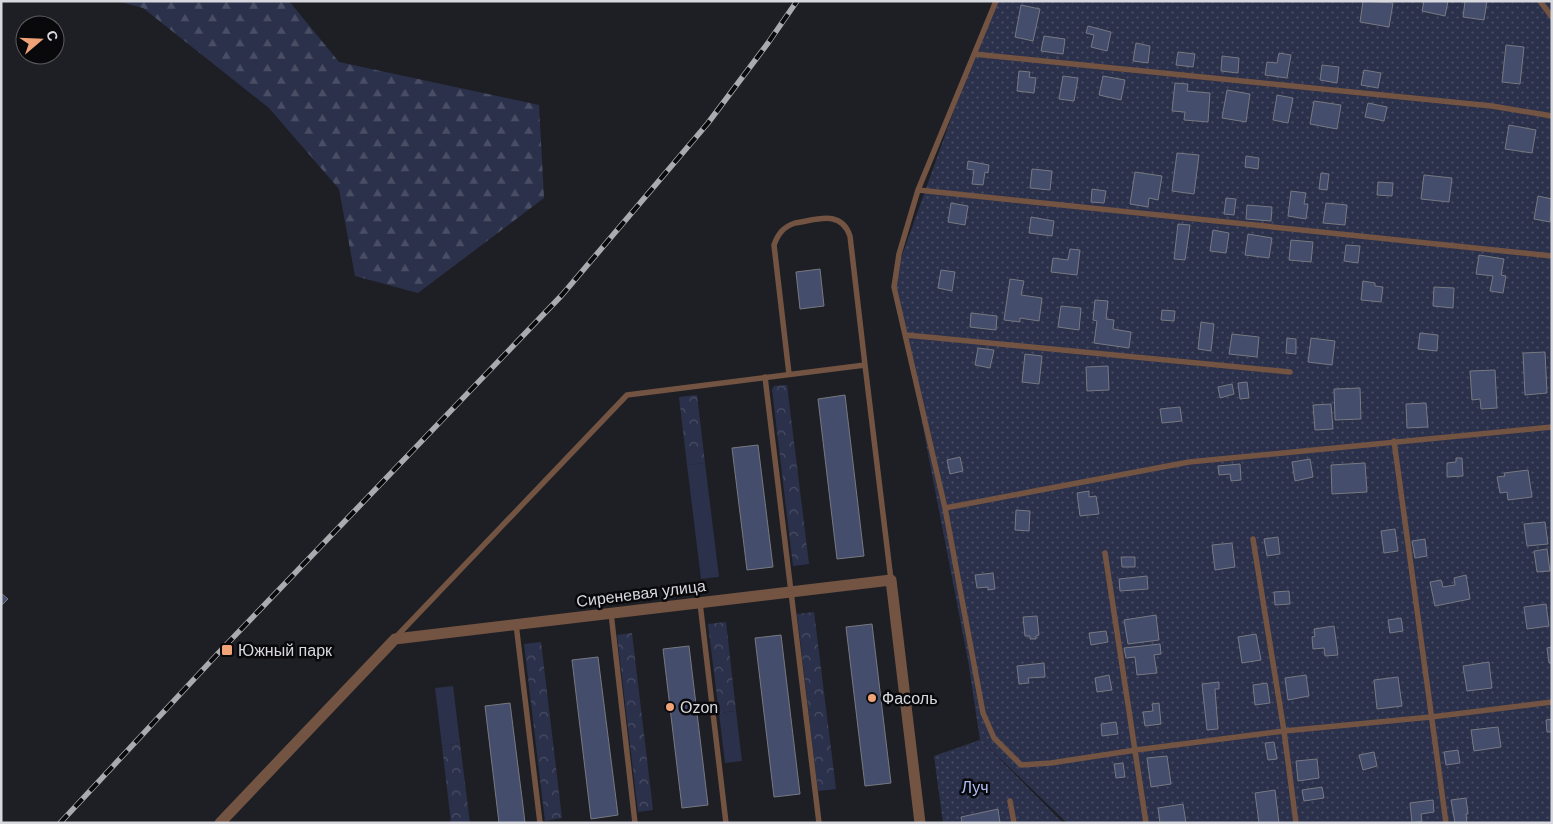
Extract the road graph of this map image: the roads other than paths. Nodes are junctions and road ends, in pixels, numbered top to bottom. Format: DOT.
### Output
graph roads {
  1 [pos="996,1"];
  2 [pos="1540,1"];
  3 [pos="1552,17"];
  4 [pos="974,54"];
  5 [pos="1552,116"];
  6 [pos="918,190"];
  7 [pos="1552,256"];
  8 [pos="906,335"];
  9 [pos="865,366"];
  10 [pos="1290,372"];
  11 [pos="790,374"];
  12 [pos="765,378"];
  13 [pos="1552,427"];
  14 [pos="1394,441"];
  15 [pos="945,508"];
  16 [pos="1253,539"];
  17 [pos="1105,553"];
  18 [pos="891,580"];
  19 [pos="791,592"];
  20 [pos="700,602"];
  21 [pos="611,613"];
  22 [pos="516,624"];
  23 [pos="395,639"];
  24 [pos="1552,702"];
  25 [pos="1431,718"];
  26 [pos="1284,731"];
  27 [pos="1136,750"];
  28 [pos="1010,801"];
  29 [pos="220,823"];
  30 [pos="540,823"];
  31 [pos="635,823"];
  32 [pos="726,823"];
  33 [pos="819,823"];
  34 [pos="920,823"];
  35 [pos="1014,823"];
  36 [pos="1146,823"];
  37 [pos="1296,823"];
  38 [pos="1446,823"];
  1 -- 4 [label="lane"];
  2 -- 3 [label="lane"];
  4 -- 5 [label="lane"];
  4 -- 6 [label="lane"];
  6 -- 7 [label="lane"];
  6 -- 8 [label="lane"];
  8 -- 10 [label="lane"];
  8 -- 15 [label="lane"];
  9 -- 11 [label="lane"];
  9 -- 11 [label="lane"];
  9 -- 18 [label="lane"];
  11 -- 12 [label="lane"];
  12 -- 19 [label="lane"];
  12 -- 23 [label="lane"];
  13 -- 14 [label="lane"];
  14 -- 15 [label="lane"];
  14 -- 25 [label="lane"];
  15 -- 27 [label="lane"];
  16 -- 26 [label="lane"];
  17 -- 27 [label="lane"];
  18 -- 19 [label="street, Сиреневая улица"];
  18 -- 34 [label="street"];
  19 -- 20 [label="street, Сиреневая улица"];
  19 -- 33 [label="lane"];
  20 -- 21 [label="street, Сиреневая улица"];
  20 -- 32 [label="lane"];
  21 -- 22 [label="street, Сиреневая улица"];
  21 -- 31 [label="lane"];
  22 -- 23 [label="street, Сиреневая улица"];
  22 -- 30 [label="lane"];
  23 -- 29 [label="street"];
  24 -- 25 [label="lane"];
  25 -- 26 [label="lane"];
  25 -- 38 [label="lane"];
  26 -- 27 [label="lane"];
  26 -- 37 [label="lane"];
  27 -- 36 [label="lane"];
  28 -- 35 [label="lane"];
}
